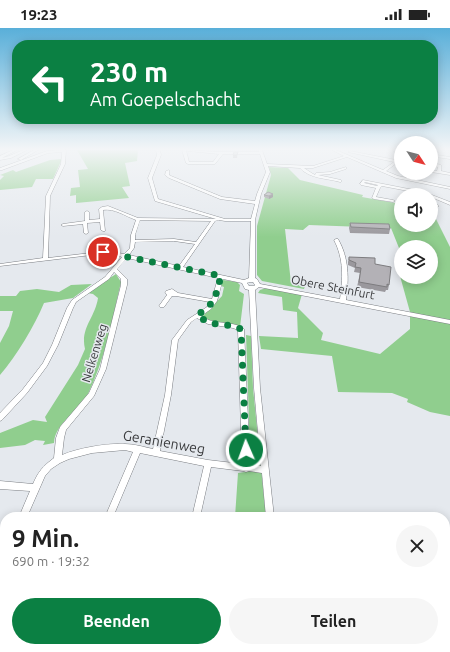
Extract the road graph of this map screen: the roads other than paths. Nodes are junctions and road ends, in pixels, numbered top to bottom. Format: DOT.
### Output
graph roads {
  1 [pos="56,179"];
  2 [pos="150,179"];
  3 [pos="175,179"];
  4 [pos="266,179"];
  5 [pos="333,179"];
  6 [pos="406,179"];
  7 [pos="340,181"];
  8 [pos="423,183"];
  9 [pos="425,188"];
  10 [pos="450,188"];
  11 [pos="394,189"];
  12 [pos="438,199"];
  13 [pos="393,201"];
  14 [pos="257,203"];
  15 [pos="450,204"];
  16 [pos="87,212"];
  17 [pos="138,219"];
  18 [pos="102,220"];
  19 [pos="214,220"];
  20 [pos="225,220"];
  21 [pos="253,220"];
  22 [pos="86,222"];
  23 [pos="63,225"];
  24 [pos="103,230"];
  25 [pos="86,233"];
  26 [pos="336,240"];
  27 [pos="134,241"];
  28 [pos="197,243"];
  29 [pos="127,256"];
  30 [pos="45,260"];
  31 [pos="0,265"];
  32 [pos="180,268"];
  33 [pos="115,270"];
  34 [pos="221,276"];
  35 [pos="252,280"];
  36 [pos="245,282"];
  37 [pos="258,285"];
  38 [pos="252,288"];
  39 [pos="343,300"];
  40 [pos="214,301"];
  41 [pos="162,306"];
  42 [pos="197,316"];
  43 [pos="450,322"];
  44 [pos="0,418"];
  45 [pos="138,449"];
  46 [pos="156,453"];
  47 [pos="58,459"];
  48 [pos="208,463"];
  49 [pos="246,468"];
  50 [pos="266,470"];
  51 [pos="0,485"];
  52 [pos="36,488"];
  53 [pos="25,512"];
  54 [pos="111,512"];
  55 [pos="197,512"];
  56 [pos="270,512"];
  1 -- 30 [label="street"];
  2 -- 20 [label="street"];
  3 -- 14 [label="street"];
  4 -- 14 [label="street"];
  5 -- 7 [label="street"];
  6 -- 8 [label="street"];
  8 -- 9 [label="street"];
  8 -- 10 [label="street"];
  11 -- 13 [label="street"];
  12 -- 15 [label="street"];
  14 -- 21 [label="street"];
  16 -- 22 [label="street"];
  17 -- 18 [label="street"];
  17 -- 19 [label="street"];
  17 -- 27 [label="street"];
  18 -- 22 [label="street"];
  18 -- 24 [label="street"];
  19 -- 20 [label="street"];
  19 -- 28 [label="street"];
  20 -- 21 [label="street"];
  21 -- 35 [label="street"];
  22 -- 23 [label="street"];
  22 -- 25 [label="street"];
  26 -- 39 [label="street"];
  27 -- 28 [label="street"];
  27 -- 29 [label="street"];
  28 -- 32 [label="street"];
  29 -- 30 [label="street"];
  29 -- 32 [label="street"];
  29 -- 33 [label="street"];
  30 -- 31 [label="street"];
  32 -- 34 [label="street"];
  33 -- 44 [label="street"];
  33 -- 47 [label="street, Nelkenweg"];
  34 -- 36 [label="street"];
  34 -- 40 [label="street"];
  35 -- 36 [label="street"];
  35 -- 37 [label="street"];
  36 -- 38 [label="street"];
  37 -- 38 [label="street"];
  37 -- 39 [label="street, Obere Steinfurt"];
  38 -- 50 [label="street"];
  39 -- 43 [label="street, Obere Steinfurt"];
  40 -- 41 [label="street"];
  40 -- 42 [label="street"];
  42 -- 46 [label="street"];
  42 -- 49 [label="street"];
  45 -- 46 [label="street, Geranienweg"];
  45 -- 47 [label="street, Geranienweg"];
  45 -- 54 [label="street"];
  46 -- 48 [label="street, Geranienweg"];
  47 -- 52 [label="street"];
  48 -- 49 [label="street, Geranienweg"];
  48 -- 55 [label="street"];
  49 -- 50 [label="street, Geranienweg"];
  50 -- 56 [label="street"];
  51 -- 52 [label="street"];
  52 -- 53 [label="street"];
}
